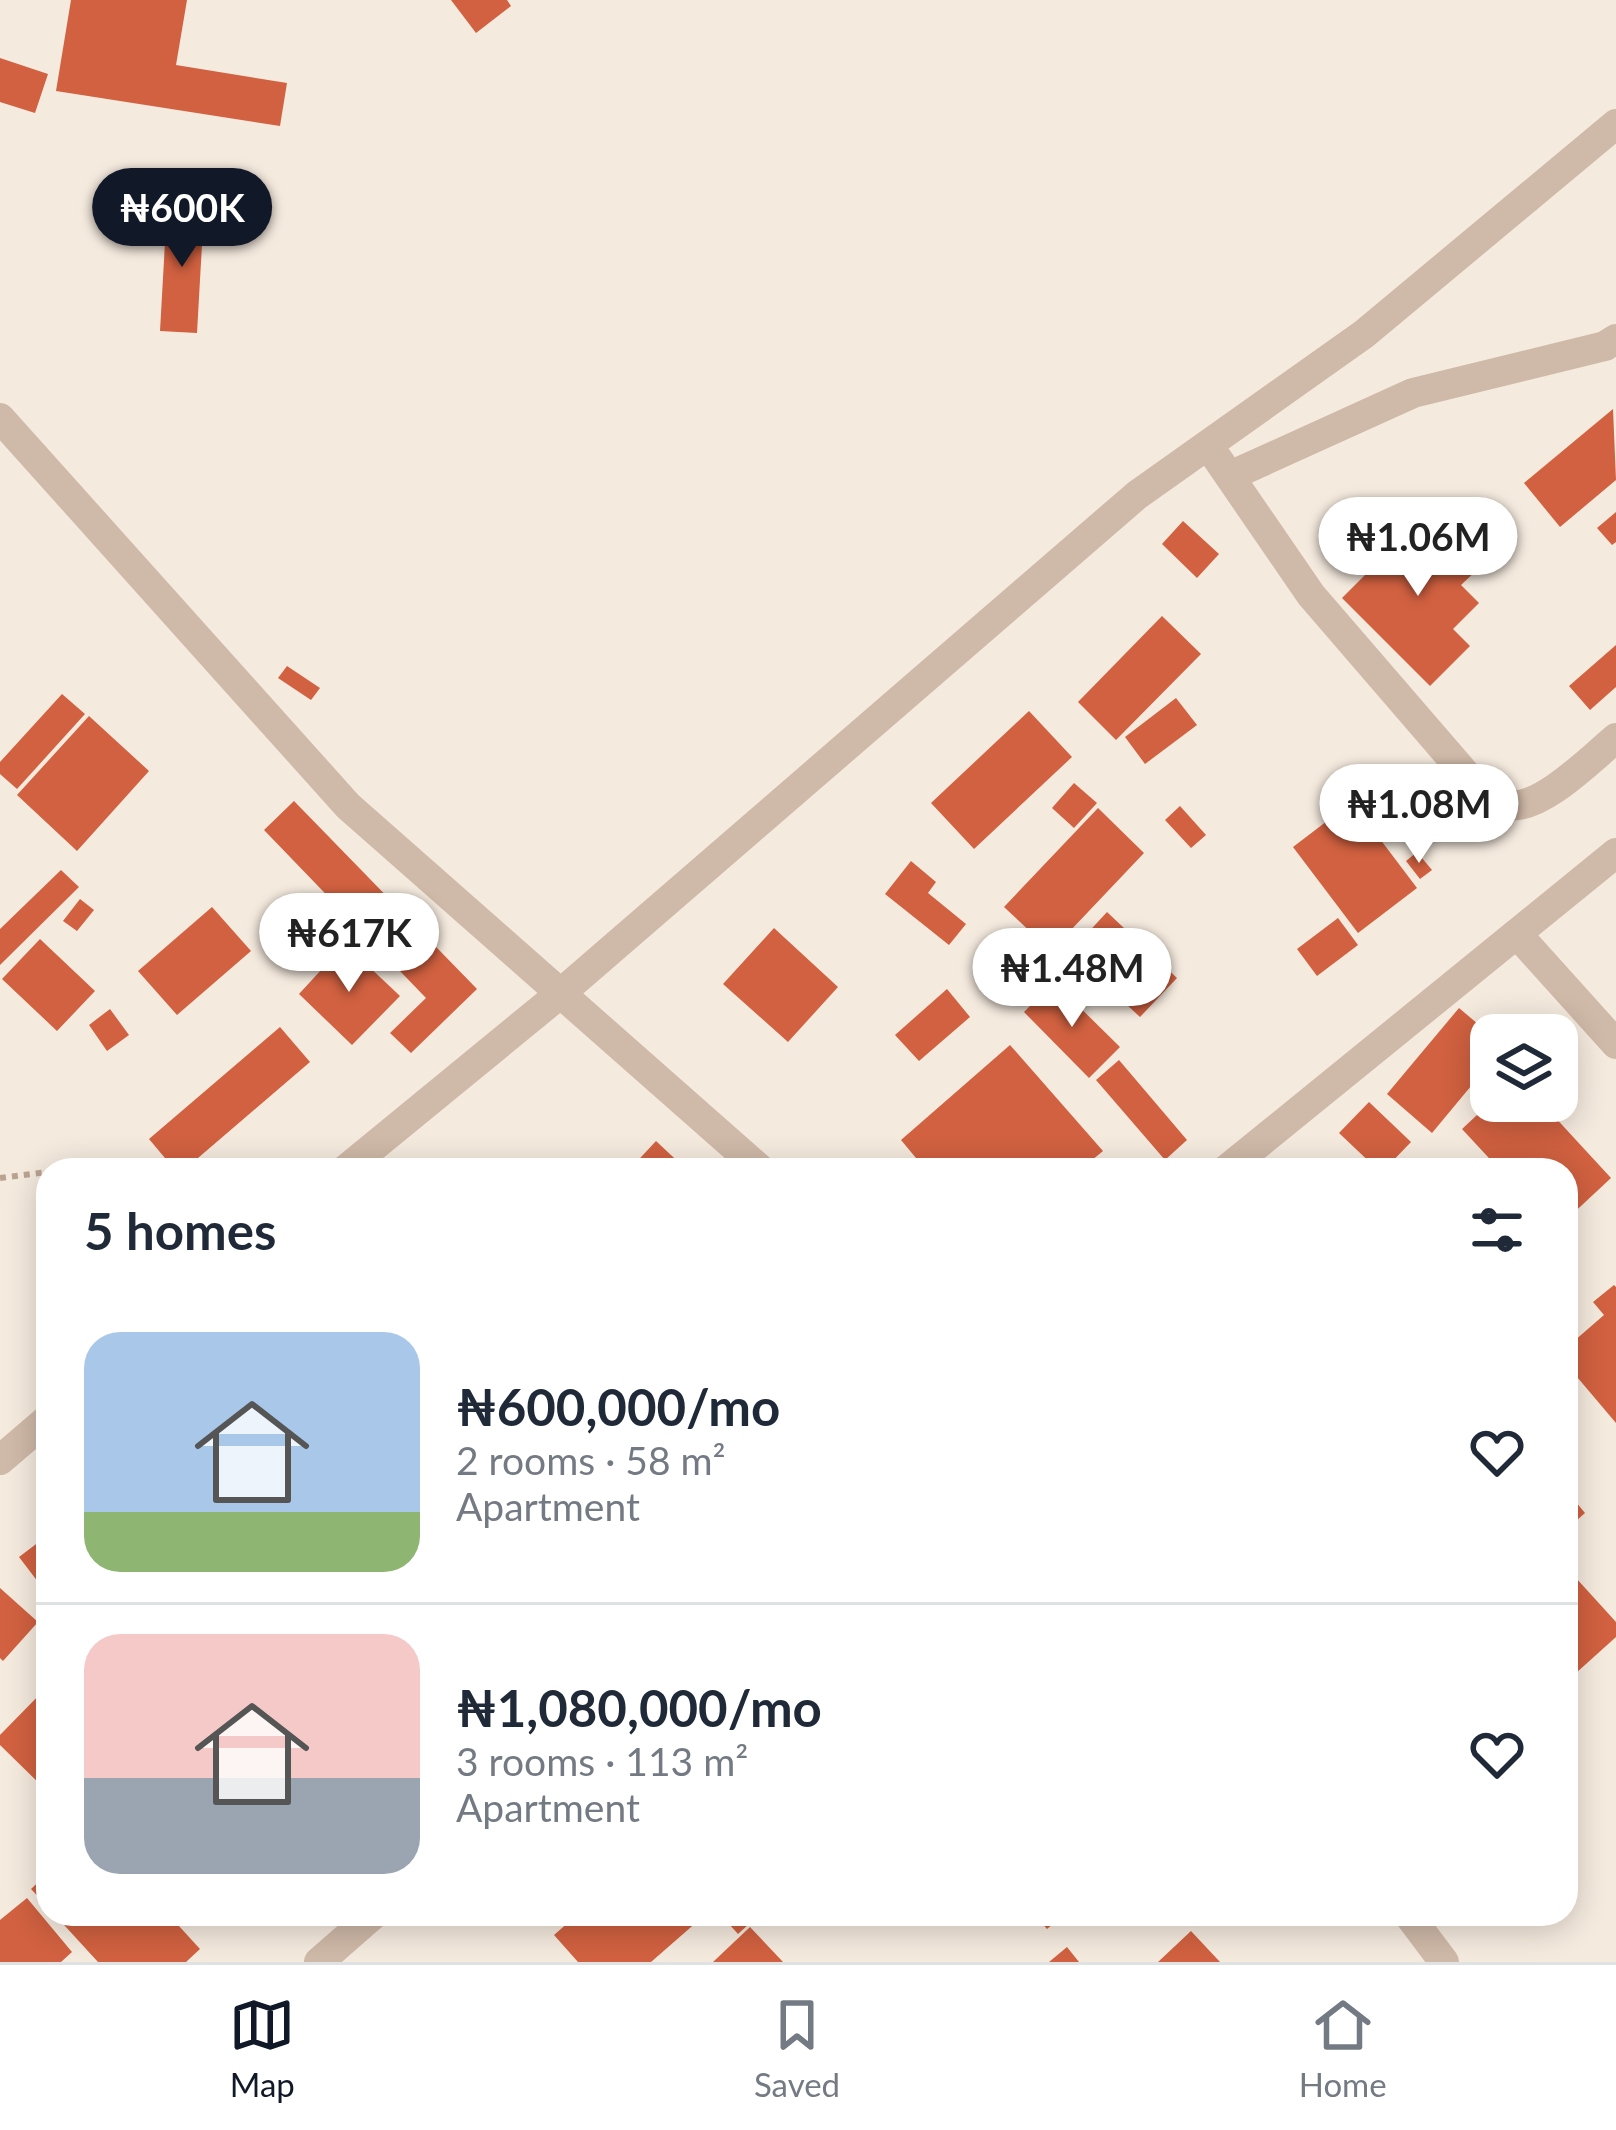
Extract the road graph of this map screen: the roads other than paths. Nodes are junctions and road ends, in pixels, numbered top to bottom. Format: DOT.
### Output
graph roads {
  1 [pos="1616,124"];
  2 [pos="1616,339"];
  3 [pos="0,418"];
  4 [pos="1208,445"];
  5 [pos="1230,476"];
  6 [pos="1616,738"];
  7 [pos="1616,853"];
  8 [pos="1517,934"];
  9 [pos="561,993"];
  10 [pos="1616,1044"];
  11 [pos="360,1158"];
  12 [pos="747,1158"];
  13 [pos="1241,1158"];
  14 [pos="36,1429"];
  15 [pos="0,1460"];
  16 [pos="360,1926"];
  17 [pos="1417,1926"];
  18 [pos="319,1962"];
  19 [pos="1444,1962"];
  1 -- 4 [label="street"];
  2 -- 5 [label="street"];
  3 -- 9 [label="street"];
  4 -- 5 [label="street"];
  4 -- 9 [label="street"];
  5 -- 6 [label="street"];
  7 -- 8 [label="street"];
  8 -- 10 [label="street"];
  8 -- 13 [label="street"];
  9 -- 11 [label="street"];
  9 -- 12 [label="street"];
  14 -- 15 [label="street"];
  16 -- 18 [label="street"];
  17 -- 19 [label="street"];
}
